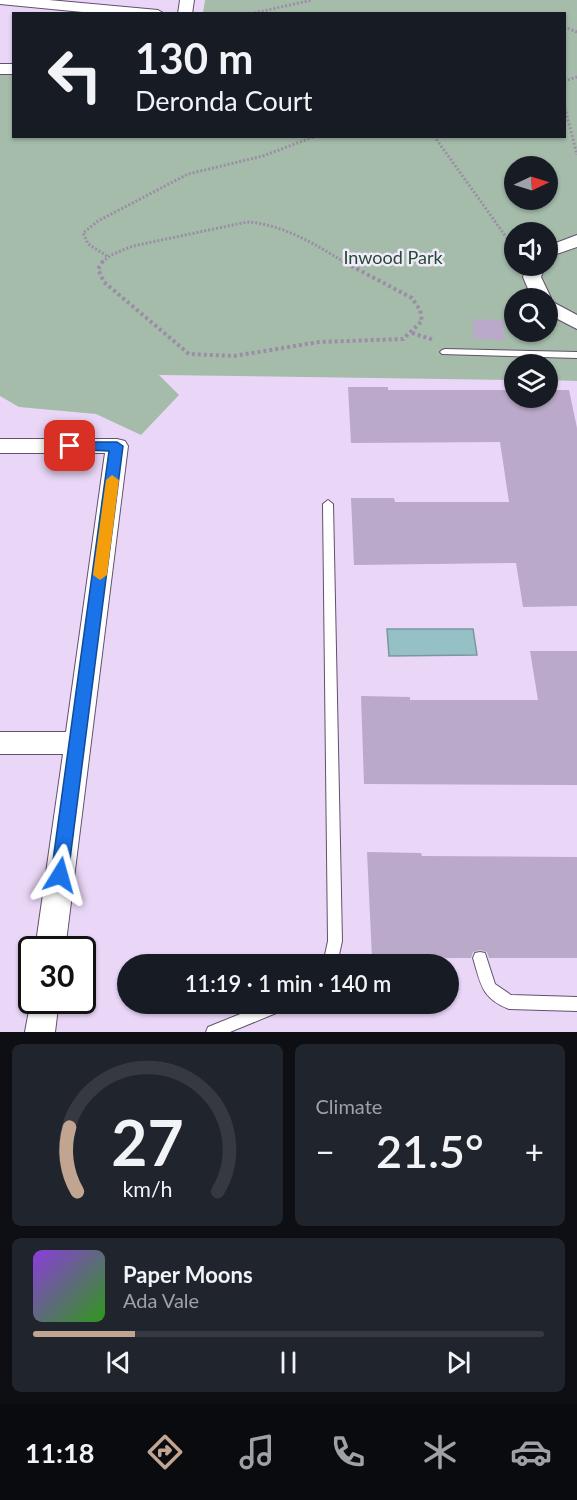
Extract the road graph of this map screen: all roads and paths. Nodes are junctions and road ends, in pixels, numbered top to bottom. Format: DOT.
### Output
graph roads {
  1 [pos="0,0"];
  2 [pos="312,0"];
  3 [pos="135,12"];
  4 [pos="259,12"];
  5 [pos="566,112"];
  6 [pos="311,138"];
  7 [pos="435,138"];
  8 [pos="577,155"];
  9 [pos="504,234"];
  10 [pos="577,240"];
  11 [pos="558,248"];
  12 [pos="107,256"];
  13 [pos="558,312"];
  14 [pos="577,323"];
  15 [pos="412,333"];
  16 [pos="445,348"];
  17 [pos="577,356"];
  18 [pos="0,446"];
  19 [pos="328,504"];
  20 [pos="0,743"];
  21 [pos="79,743"];
  22 [pos="52,936"];
  23 [pos="332,954"];
  24 [pos="480,958"];
  25 [pos="577,1004"];
  26 [pos="42,1014"];
  27 [pos="257,1014"];
  28 [pos="40,1032"];
  29 [pos="213,1032"];
  1 -- 3 [label="street"];
  2 -- 4 [label="path"];
  5 -- 8 [label="path"];
  6 -- 12 [label="path"];
  7 -- 9 [label="path"];
  10 -- 11 [label="street"];
  12 -- 15 [label="path"];
  12 -- 15 [label="path"];
  13 -- 14 [label="street"];
  15 -- 16 [label="path"];
  16 -- 17 [label="lane"];
  18 -- 21 [label="street"];
  19 -- 23 [label="lane"];
  20 -- 21 [label="street"];
  21 -- 22 [label="street"];
  24 -- 25 [label="lane"];
  26 -- 28 [label="street"];
  27 -- 29 [label="lane"];
}
